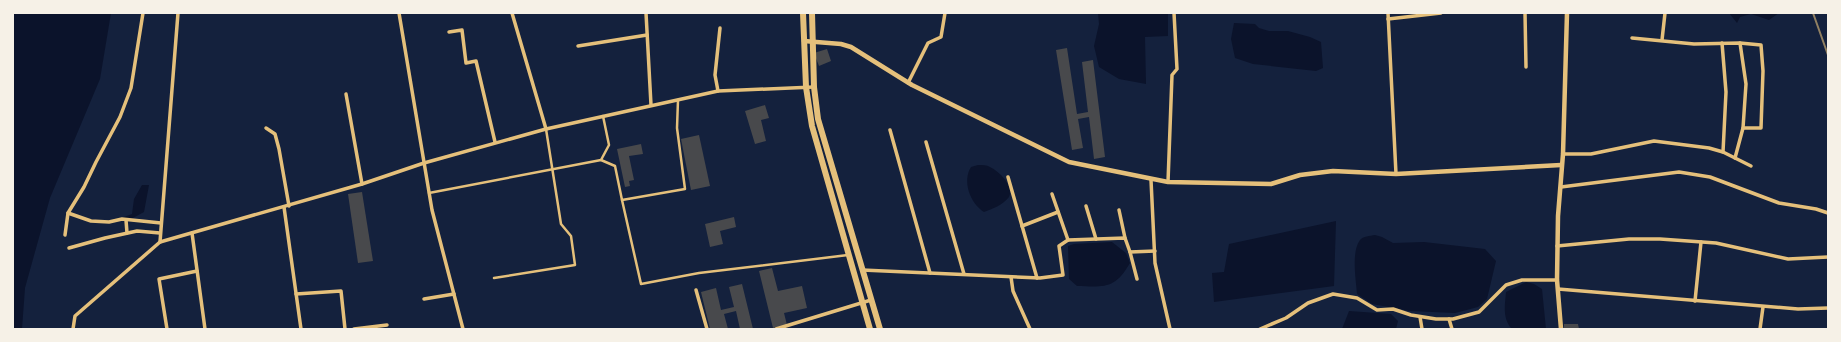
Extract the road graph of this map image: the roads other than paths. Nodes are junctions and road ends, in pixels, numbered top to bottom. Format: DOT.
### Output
graph roads {
  1 [pos="143,13"];
  2 [pos="178,13"];
  3 [pos="399,13"];
  4 [pos="512,13"];
  5 [pos="646,13"];
  6 [pos="803,13"];
  7 [pos="812,13"];
  8 [pos="945,13"];
  9 [pos="1174,13"];
  10 [pos="1388,13"];
  11 [pos="1441,13"];
  12 [pos="1525,13"];
  13 [pos="1567,13"];
  14 [pos="1665,13"];
  15 [pos="1388,19"];
  16 [pos="720,28"];
  17 [pos="450,32"];
  18 [pos="647,35"];
  19 [pos="1632,38"];
  20 [pos="1662,40"];
  21 [pos="804,41"];
  22 [pos="813,42"];
  23 [pos="1722,43"];
  24 [pos="1740,43"];
  25 [pos="578,46"];
  26 [pos="1526,67"];
  27 [pos="908,83"];
  28 [pos="806,87"];
  29 [pos="814,87"];
  30 [pos="718,91"];
  31 [pos="346,94"];
  32 [pos="678,100"];
  33 [pos="651,105"];
  34 [pos="603,116"];
  35 [pos="266,128"];
  36 [pos="1743,128"];
  37 [pos="546,129"];
  38 [pos="890,130"];
  39 [pos="495,142"];
  40 [pos="926,142"];
  41 [pos="1723,152"];
  42 [pos="1563,154"];
  43 [pos="1735,158"];
  44 [pos="601,160"];
  45 [pos="424,163"];
  46 [pos="1561,165"];
  47 [pos="1751,166"];
  48 [pos="553,170"];
  49 [pos="1396,174"];
  50 [pos="1008,177"];
  51 [pos="1152,180"];
  52 [pos="1168,182"];
  53 [pos="362,184"];
  54 [pos="1561,187"];
  55 [pos="429,193"];
  56 [pos="1052,194"];
  57 [pos="622,200"];
  58 [pos="289,206"];
  59 [pos="1086,206"];
  60 [pos="284,207"];
  61 [pos="1118,210"];
  62 [pos="1058,212"];
  63 [pos="68,213"];
  64 [pos="1828,213"];
  65 [pos="126,220"];
  66 [pos="161,224"];
  67 [pos="1022,226"];
  68 [pos="127,233"];
  69 [pos="192,233"];
  70 [pos="160,234"];
  71 [pos="65,235"];
  72 [pos="1126,238"];
  73 [pos="1096,239"];
  74 [pos="1068,240"];
  75 [pos="160,242"];
  76 [pos="1701,242"];
  77 [pos="1557,246"];
  78 [pos="69,248"];
  79 [pos="1154,251"];
  80 [pos="1130,252"];
  81 [pos="848,255"];
  82 [pos="1828,257"];
  83 [pos="862,270"];
  84 [pos="197,271"];
  85 [pos="930,273"];
  86 [pos="964,274"];
  87 [pos="1012,277"];
  88 [pos="494,278"];
  89 [pos="1037,278"];
  90 [pos="1137,280"];
  91 [pos="1557,280"];
  92 [pos="1558,289"];
  93 [pos="696,290"];
  94 [pos="296,294"];
  95 [pos="454,294"];
  96 [pos="424,299"];
  97 [pos="871,300"];
  98 [pos="1695,301"];
  99 [pos="862,303"];
  100 [pos="1762,307"];
  101 [pos="1828,308"];
  102 [pos="1420,317"];
  103 [pos="1449,319"];
  104 [pos="387,325"];
  105 [pos="73,329"];
  106 [pos="167,329"];
  107 [pos="205,329"];
  108 [pos="301,329"];
  109 [pos="345,329"];
  110 [pos="354,329"];
  111 [pos="464,329"];
  112 [pos="707,329"];
  113 [pos="776,329"];
  114 [pos="870,329"];
  115 [pos="880,329"];
  116 [pos="1030,329"];
  117 [pos="1170,329"];
  118 [pos="1260,329"];
  119 [pos="1422,329"];
  120 [pos="1452,329"];
  121 [pos="1561,329"];
  122 [pos="1760,329"];
  1 -- 63 [label="street"];
  2 -- 66 [label="street"];
  3 -- 45 [label="street"];
  4 -- 37 [label="street"];
  5 -- 18 [label="street"];
  6 -- 21 [label="highway"];
  7 -- 22 [label="highway"];
  8 -- 27 [label="street"];
  9 -- 52 [label="street"];
  10 -- 15 [label="street"];
  11 -- 15 [label="street"];
  12 -- 26 [label="street"];
  13 -- 42 [label="street"];
  14 -- 20 [label="street"];
  15 -- 49 [label="street"];
  16 -- 30 [label="street"];
  17 -- 39 [label="street"];
  18 -- 25 [label="street"];
  18 -- 33 [label="street"];
  19 -- 20 [label="street"];
  20 -- 23 [label="street"];
  21 -- 22 [label="street"];
  21 -- 28 [label="highway"];
  22 -- 27 [label="street"];
  22 -- 29 [label="highway"];
  23 -- 24 [label="street"];
  23 -- 41 [label="street"];
  24 -- 36 [label="street"];
  24 -- 36 [label="street"];
  27 -- 51 [label="street"];
  28 -- 29 [label="street"];
  28 -- 30 [label="street"];
  28 -- 81 [label="highway"];
  29 -- 83 [label="highway"];
  30 -- 32 [label="street"];
  31 -- 53 [label="street"];
  32 -- 33 [label="street"];
  32 -- 57 [label="street"];
  33 -- 34 [label="street"];
  34 -- 37 [label="street"];
  34 -- 44 [label="street"];
  35 -- 58 [label="street"];
  36 -- 43 [label="street"];
  37 -- 39 [label="street"];
  37 -- 48 [label="street"];
  38 -- 85 [label="street"];
  39 -- 45 [label="street"];
  40 -- 86 [label="street"];
  41 -- 42 [label="street"];
  41 -- 43 [label="street"];
  42 -- 46 [label="street"];
  43 -- 47 [label="street"];
  44 -- 48 [label="street"];
  44 -- 57 [label="street"];
  45 -- 53 [label="street"];
  45 -- 55 [label="street"];
  46 -- 49 [label="street"];
  46 -- 54 [label="street"];
  48 -- 55 [label="street"];
  48 -- 88 [label="street"];
  49 -- 52 [label="street"];
  50 -- 67 [label="street"];
  51 -- 52 [label="street"];
  51 -- 79 [label="street"];
  53 -- 58 [label="street"];
  54 -- 64 [label="street"];
  54 -- 77 [label="street"];
  55 -- 95 [label="street"];
  56 -- 62 [label="street"];
  57 -- 81 [label="street"];
  58 -- 60 [label="street"];
  59 -- 73 [label="street"];
  60 -- 69 [label="street"];
  60 -- 94 [label="street"];
  61 -- 72 [label="street"];
  62 -- 67 [label="street"];
  62 -- 74 [label="street"];
  63 -- 65 [label="street"];
  63 -- 71 [label="street"];
  65 -- 66 [label="street"];
  65 -- 68 [label="street"];
  66 -- 70 [label="street"];
  67 -- 89 [label="street"];
  68 -- 70 [label="street"];
  68 -- 78 [label="street"];
  69 -- 75 [label="street"];
  69 -- 84 [label="street"];
  70 -- 75 [label="street"];
  72 -- 73 [label="street"];
  72 -- 80 [label="street"];
  73 -- 74 [label="street"];
  74 -- 89 [label="street"];
  75 -- 105 [label="street"];
  76 -- 77 [label="street"];
  76 -- 82 [label="street"];
  76 -- 98 [label="street"];
  77 -- 91 [label="street"];
  79 -- 80 [label="street"];
  79 -- 117 [label="street"];
  80 -- 90 [label="street"];
  81 -- 99 [label="highway"];
  83 -- 85 [label="street"];
  83 -- 97 [label="highway"];
  84 -- 106 [label="street"];
  84 -- 107 [label="street"];
  85 -- 86 [label="street"];
  86 -- 87 [label="street"];
  87 -- 89 [label="street"];
  87 -- 116 [label="street"];
  91 -- 92 [label="street"];
  91 -- 103 [label="street"];
  92 -- 98 [label="street"];
  92 -- 121 [label="street"];
  93 -- 112 [label="street"];
  94 -- 108 [label="street"];
  94 -- 109 [label="street"];
  95 -- 96 [label="street"];
  95 -- 111 [label="street"];
  97 -- 99 [label="street"];
  97 -- 115 [label="highway"];
  98 -- 100 [label="street"];
  99 -- 113 [label="street"];
  99 -- 114 [label="highway"];
  100 -- 101 [label="street"];
  100 -- 122 [label="street"];
  102 -- 103 [label="street"];
  102 -- 118 [label="street"];
  102 -- 119 [label="street"];
  103 -- 120 [label="street"];
  104 -- 110 [label="street"];
}
